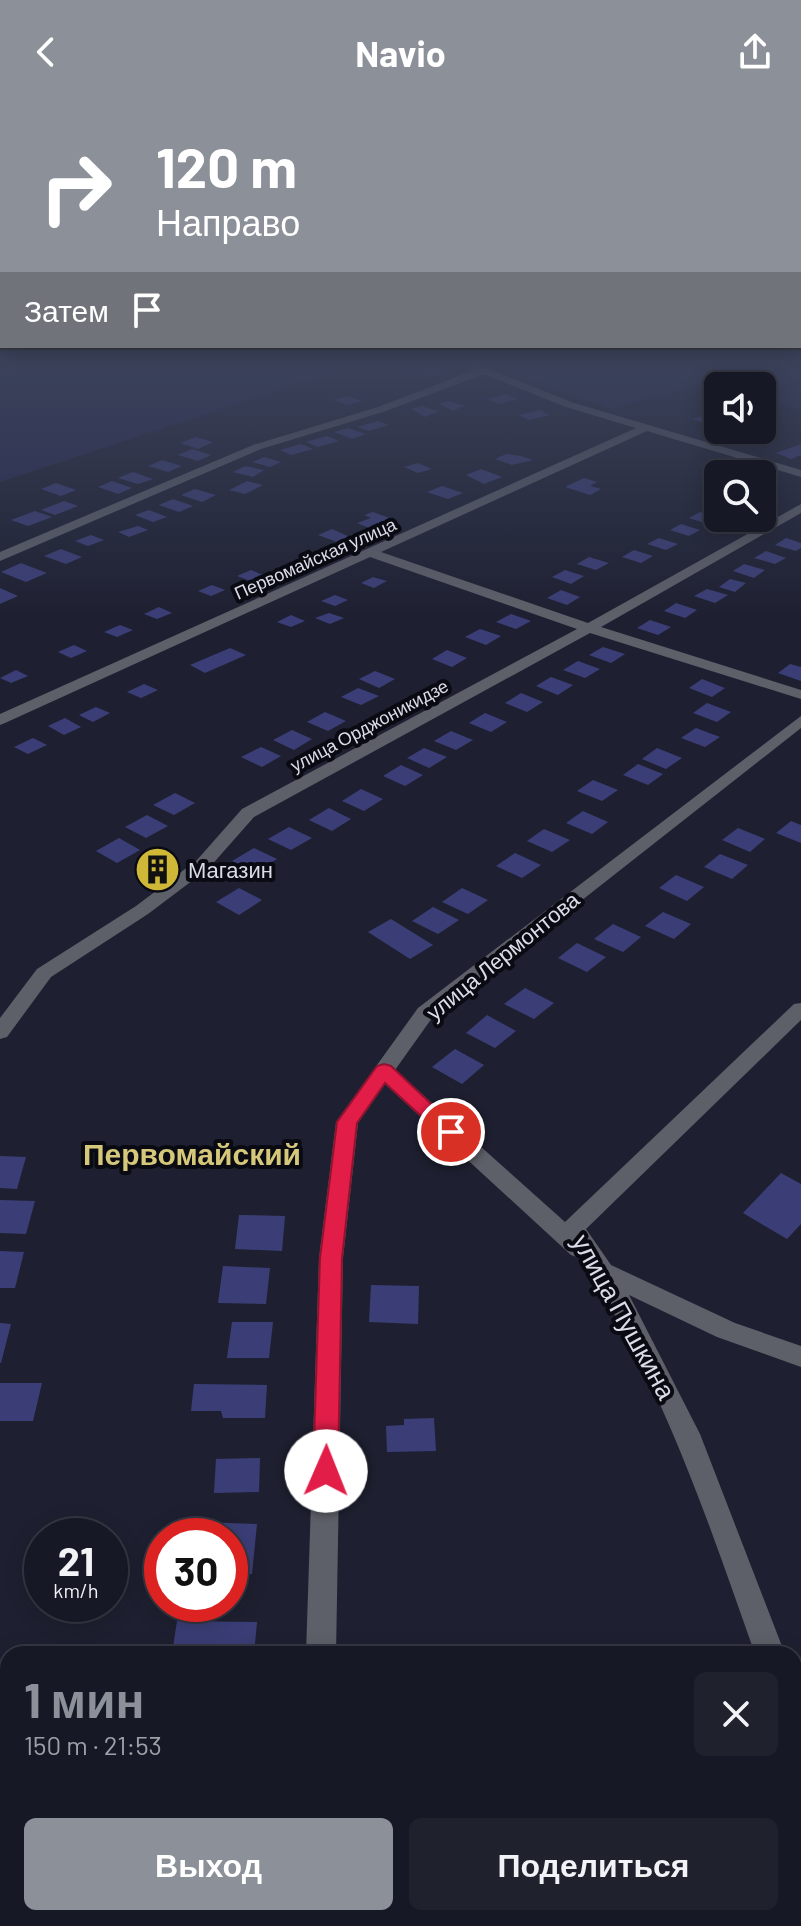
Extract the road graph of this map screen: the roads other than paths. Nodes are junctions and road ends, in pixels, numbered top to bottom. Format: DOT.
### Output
graph roads {
  1 [pos="255,448"];
  2 [pos="601,448"];
  3 [pos="713,448"];
  4 [pos="801,474"];
  5 [pos="801,508"];
  6 [pos="370,553"];
  7 [pos="0,557"];
  8 [pos="589,628"];
  9 [pos="801,695"];
  10 [pos="0,720"];
  11 [pos="801,721"];
  12 [pos="801,1009"];
  13 [pos="0,1032"];
  14 [pos="384,1071"];
  15 [pos="608,1275"];
  16 [pos="801,1357"];
  17 [pos="321,1646"];
  18 [pos="767,1646"];
  1 -- 7 [label="street"];
  2 -- 6 [label="street, Первомайская улица"];
  3 -- 4 [label="street"];
  5 -- 8 [label="street, улица Орджоникидзе"];
  6 -- 8 [label="street"];
  6 -- 10 [label="street, Первомайская улица"];
  8 -- 9 [label="street"];
  8 -- 13 [label="street, улица Орджоникидзе"];
  11 -- 14 [label="street, улица Лермонтова"];
  12 -- 15 [label="street, улица Пушкина"];
  14 -- 15 [label="street"];
  14 -- 17 [label="street, улица Лермонтова"];
  15 -- 16 [label="street"];
  15 -- 18 [label="street, улица Пушкина"];
}
